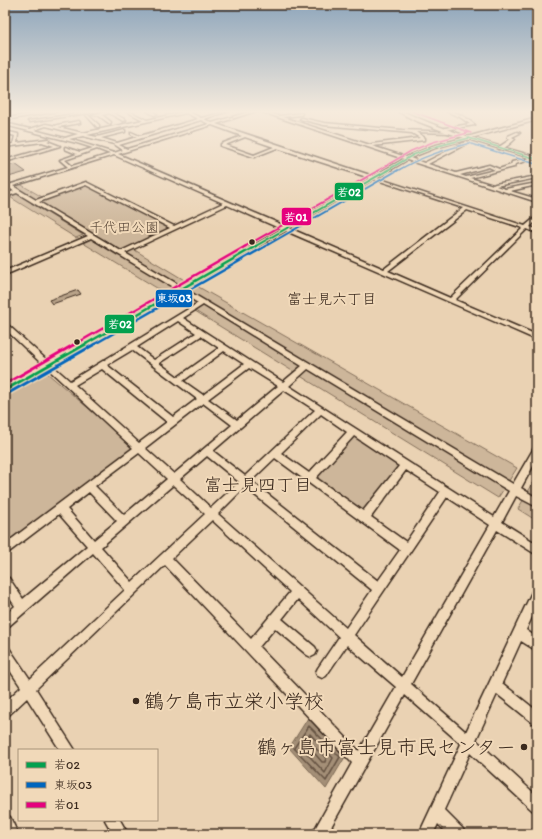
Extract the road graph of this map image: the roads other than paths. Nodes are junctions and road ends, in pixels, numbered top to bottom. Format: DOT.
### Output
graph roads {
  1 [pos="43,150"];
  2 [pos="71,150"];
  3 [pos="91,150"];
  4 [pos="103,150"];
  5 [pos="126,150"];
  6 [pos="237,150"];
  7 [pos="268,150"];
  8 [pos="291,150"];
  9 [pos="383,150"];
  10 [pos="425,150"];
  11 [pos="450,150"];
  12 [pos="507,150"];
  13 [pos="537,152"];
  14 [pos="81,154"];
  15 [pos="114,154"];
  16 [pos="407,158"];
  17 [pos="533,158"];
  18 [pos="5,161"];
  19 [pos="425,164"];
  20 [pos="71,167"];
  21 [pos="499,170"];
  22 [pos="458,174"];
  23 [pos="374,177"];
  24 [pos="537,177"];
  25 [pos="467,178"];
  26 [pos="537,184"];
  27 [pos="7,186"];
  28 [pos="492,186"];
  29 [pos="505,190"];
  30 [pos="18,192"];
  31 [pos="5,196"];
  32 [pos="537,201"];
  33 [pos="36,202"];
  34 [pos="227,203"];
  35 [pos="466,208"];
  36 [pos="537,216"];
  37 [pos="174,228"];
  38 [pos="285,228"];
  39 [pos="526,228"];
  40 [pos="537,231"];
  41 [pos="91,236"];
  42 [pos="121,253"];
  43 [pos="385,271"];
  44 [pos="5,273"];
  45 [pos="181,289"];
  46 [pos="451,300"];
  47 [pos="204,302"];
  48 [pos="178,318"];
  49 [pos="5,325"];
  50 [pos="201,333"];
  51 [pos="537,338"];
  52 [pos="132,347"];
  53 [pos="224,348"];
  54 [pos="154,363"];
  55 [pos="249,364"];
  56 [pos="48,365"];
  57 [pos="102,365"];
  58 [pos="308,365"];
  59 [pos="178,381"];
  60 [pos="70,385"];
  61 [pos="283,386"];
  62 [pos="5,390"];
  63 [pos="202,399"];
  64 [pos="320,410"];
  65 [pos="173,422"];
  66 [pos="238,425"];
  67 [pos="353,431"];
  68 [pos="139,448"];
  69 [pos="207,450"];
  70 [pos="537,451"];
  71 [pos="275,452"];
  72 [pos="405,465"];
  73 [pos="310,478"];
  74 [pos="174,479"];
  75 [pos="245,481"];
  76 [pos="89,486"];
  77 [pos="516,490"];
  78 [pos="446,491"];
  79 [pos="537,503"];
  80 [pos="60,508"];
  81 [pos="212,513"];
  82 [pos="364,518"];
  83 [pos="124,522"];
  84 [pos="497,524"];
  85 [pos="94,546"];
  86 [pos="406,548"];
  87 [pos="5,550"];
  88 [pos="537,550"];
  89 [pos="165,558"];
  90 [pos="5,582"];
  91 [pos="379,589"];
  92 [pos="132,590"];
  93 [pos="297,592"];
  94 [pos="537,594"];
  95 [pos="22,607"];
  96 [pos="274,620"];
  97 [pos="5,622"];
  98 [pos="519,632"];
  99 [pos="346,636"];
  100 [pos="537,646"];
  101 [pos="251,648"];
  102 [pos="311,651"];
  103 [pos="5,652"];
  104 [pos="322,672"];
  105 [pos="403,685"];
  106 [pos="495,685"];
  107 [pos="28,689"];
  108 [pos="5,711"];
  109 [pos="537,719"];
  110 [pos="468,742"];
  111 [pos="67,749"];
  112 [pos="361,762"];
  113 [pos="537,805"];
  114 [pos="436,812"];
  115 [pos="113,821"];
  116 [pos="5,822"];
  117 [pos="11,834"];
  118 [pos="121,834"];
  119 [pos="319,834"];
  120 [pos="426,834"];
  121 [pos="458,834"];
  1 -- 18 [label="street"];
  2 -- 14 [label="street"];
  3 -- 14 [label="street"];
  4 -- 15 [label="street"];
  5 -- 15 [label="street"];
  6 -- 7 [label="street"];
  8 -- 23 [label="street"];
  9 -- 16 [label="street"];
  10 -- 16 [label="street"];
  11 -- 19 [label="street"];
  12 -- 17 [label="main road"];
  13 -- 17 [label="street"];
  14 -- 20 [label="street"];
  15 -- 20 [label="street"];
  15 -- 34 [label="street"];
  16 -- 19 [label="street"];
  16 -- 23 [label="street"];
  17 -- 21 [label="street"];
  19 -- 22 [label="street"];
  20 -- 27 [label="street"];
  21 -- 22 [label="street"];
  21 -- 25 [label="street"];
  22 -- 25 [label="street"];
  23 -- 35 [label="street"];
  23 -- 38 [label="street"];
  24 -- 28 [label="street"];
  25 -- 28 [label="street"];
  26 -- 29 [label="street"];
  27 -- 30 [label="street"];
  28 -- 29 [label="street"];
  29 -- 32 [label="street"];
  30 -- 31 [label="street"];
  30 -- 33 [label="street"];
  33 -- 37 [label="street"];
  33 -- 41 [label="street"];
  34 -- 37 [label="street"];
  34 -- 38 [label="street"];
  35 -- 39 [label="street"];
  35 -- 43 [label="street"];
  36 -- 39 [label="street"];
  37 -- 42 [label="street"];
  38 -- 43 [label="street"];
  38 -- 45 [label="street"];
  39 -- 40 [label="street"];
  39 -- 46 [label="street"];
  41 -- 42 [label="street"];
  41 -- 44 [label="street"];
  42 -- 45 [label="street"];
  43 -- 46 [label="street"];
  45 -- 47 [label="street"];
  45 -- 56 [label="street"];
  46 -- 51 [label="street"];
  47 -- 48 [label="street"];
  47 -- 58 [label="street"];
  48 -- 50 [label="street"];
  48 -- 52 [label="street"];
  49 -- 56 [label="street"];
  50 -- 53 [label="street"];
  50 -- 54 [label="street"];
  52 -- 54 [label="street"];
  52 -- 57 [label="street"];
  53 -- 55 [label="street"];
  53 -- 59 [label="street"];
  54 -- 59 [label="street"];
  55 -- 61 [label="street"];
  55 -- 63 [label="street"];
  56 -- 60 [label="street"];
  56 -- 62 [label="street"];
  57 -- 60 [label="street"];
  57 -- 65 [label="street"];
  58 -- 61 [label="street"];
  58 -- 77 [label="street"];
  59 -- 63 [label="street"];
  60 -- 68 [label="street"];
  61 -- 64 [label="street"];
  61 -- 66 [label="street"];
  63 -- 65 [label="street"];
  63 -- 66 [label="street"];
  64 -- 67 [label="street"];
  64 -- 71 [label="street"];
  65 -- 68 [label="street"];
  66 -- 69 [label="street"];
  67 -- 72 [label="street"];
  67 -- 73 [label="street"];
  68 -- 74 [label="street"];
  68 -- 76 [label="street"];
  69 -- 74 [label="street"];
  69 -- 75 [label="street"];
  70 -- 77 [label="street"];
  71 -- 73 [label="street"];
  71 -- 75 [label="street"];
  72 -- 78 [label="street"];
  72 -- 82 [label="street"];
  73 -- 82 [label="street"];
  74 -- 81 [label="street"];
  74 -- 83 [label="street"];
  75 -- 81 [label="street"];
  75 -- 91 [label="street"];
  76 -- 80 [label="street"];
  76 -- 83 [label="street"];
  77 -- 79 [label="street"];
  77 -- 84 [label="street"];
  78 -- 84 [label="street"];
  78 -- 86 [label="street"];
  80 -- 85 [label="street"];
  80 -- 87 [label="street"];
  81 -- 89 [label="street"];
  81 -- 93 [label="street"];
  82 -- 86 [label="street"];
  83 -- 85 [label="street"];
  84 -- 88 [label="street"];
  84 -- 105 [label="street"];
  85 -- 92 [label="street"];
  85 -- 95 [label="street"];
  86 -- 91 [label="street"];
  89 -- 92 [label="street"];
  89 -- 101 [label="street"];
  90 -- 95 [label="street"];
  91 -- 99 [label="street"];
  92 -- 107 [label="street"];
  93 -- 96 [label="street"];
  93 -- 99 [label="street"];
  94 -- 98 [label="street"];
  95 -- 97 [label="street"];
  96 -- 101 [label="street"];
  96 -- 102 [label="street"];
  98 -- 100 [label="street"];
  98 -- 106 [label="street"];
  99 -- 104 [label="street"];
  99 -- 105 [label="street"];
  101 -- 112 [label="street"];
  103 -- 107 [label="street"];
  105 -- 110 [label="street"];
  105 -- 112 [label="street"];
  106 -- 109 [label="street"];
  106 -- 110 [label="street"];
  107 -- 108 [label="street"];
  107 -- 111 [label="street"];
  110 -- 113 [label="street"];
  110 -- 114 [label="street"];
  112 -- 119 [label="street"];
  114 -- 120 [label="street"];
  114 -- 121 [label="street"];
  115 -- 118 [label="street"];
  116 -- 117 [label="street"];
}
